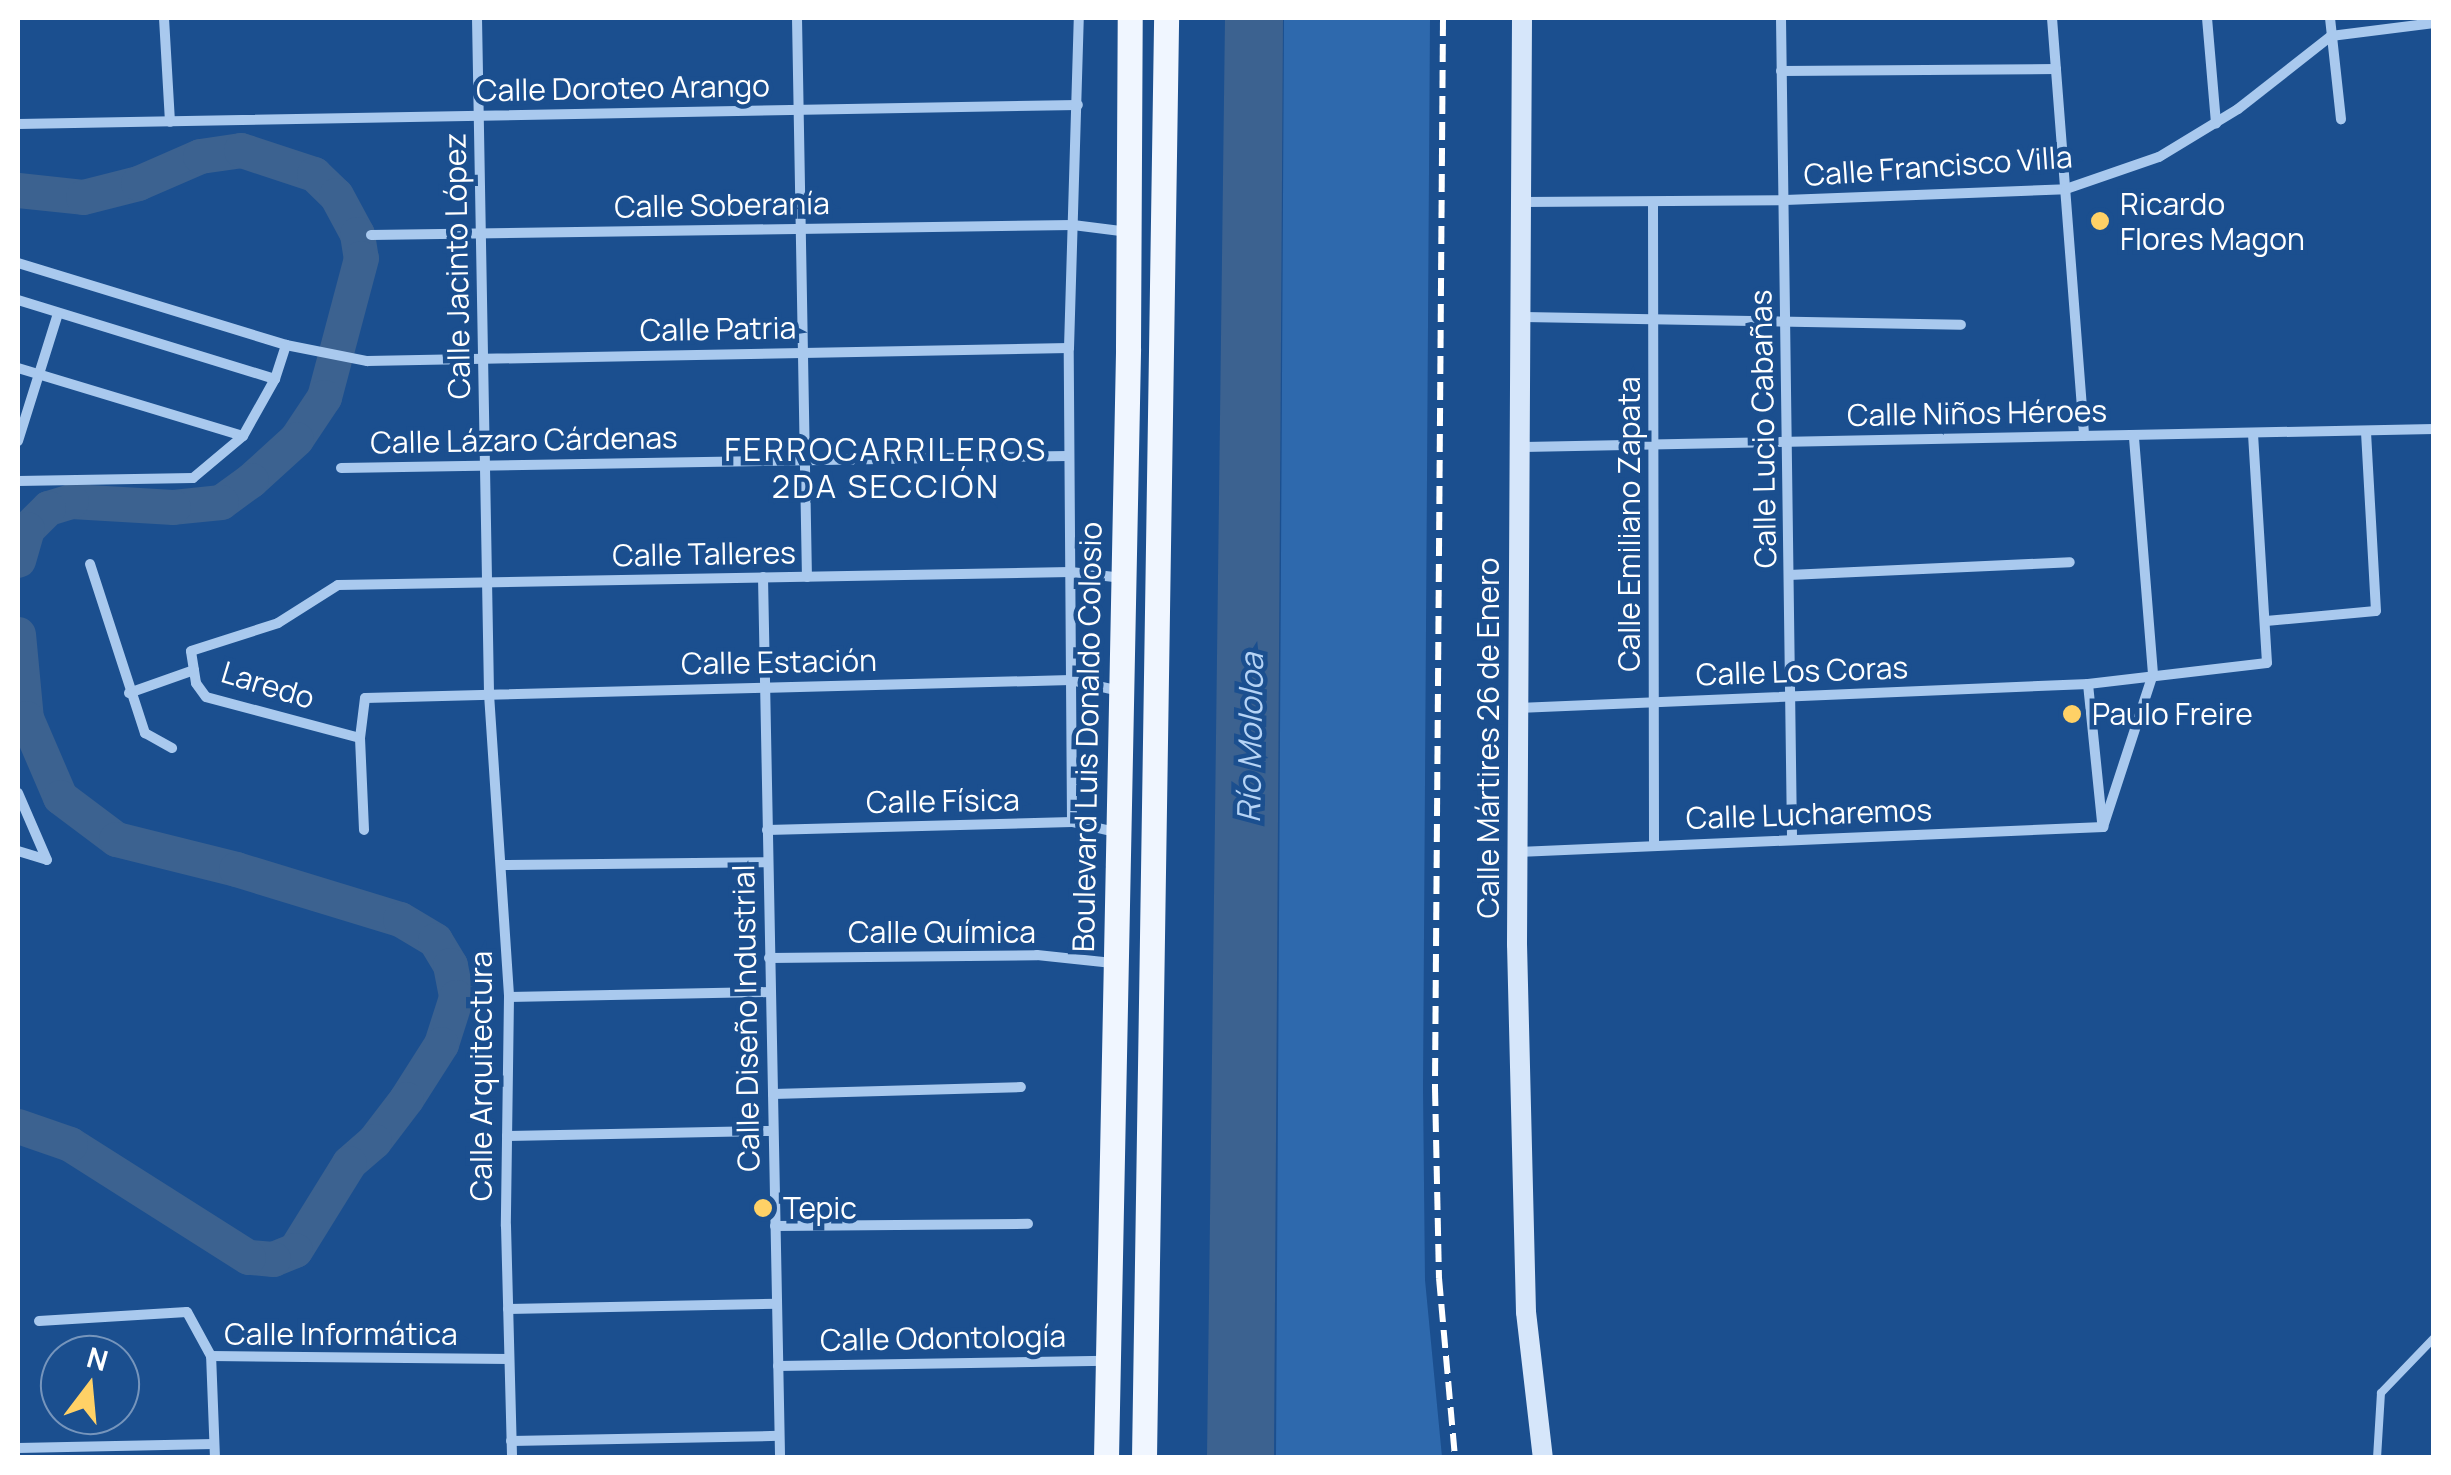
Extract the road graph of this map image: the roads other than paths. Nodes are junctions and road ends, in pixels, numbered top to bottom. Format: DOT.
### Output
graph roads {
  1 [pos="164,18"];
  2 [pos="477,18"];
  3 [pos="797,18"];
  4 [pos="1079,18"];
  5 [pos="1130,18"];
  6 [pos="1166,18"];
  7 [pos="1522,18"];
  8 [pos="1781,18"];
  9 [pos="2052,18"];
  10 [pos="2207,18"];
  11 [pos="2330,18"];
  12 [pos="2434,23"];
  13 [pos="2332,36"];
  14 [pos="2056,68"];
  15 [pos="1781,71"];
  16 [pos="1078,105"];
  17 [pos="798,110"];
  18 [pos="479,116"];
  19 [pos="2341,120"];
  20 [pos="170,122"];
  21 [pos="18,124"];
  22 [pos="2216,124"];
  23 [pos="2066,189"];
  24 [pos="1785,200"];
  25 [pos="1523,202"];
  26 [pos="1654,202"];
  27 [pos="1073,225"];
  28 [pos="800,229"];
  29 [pos="1129,232"];
  30 [pos="481,233"];
  31 [pos="372,235"];
  32 [pos="18,262"];
  33 [pos="18,300"];
  34 [pos="58,313"];
  35 [pos="1521,317"];
  36 [pos="1654,320"];
  37 [pos="1786,322"];
  38 [pos="1960,324"];
  39 [pos="291,346"];
  40 [pos="1069,348"];
  41 [pos="803,353"];
  42 [pos="483,358"];
  43 [pos="18,368"];
  44 [pos="39,375"];
  45 [pos="274,378"];
  46 [pos="1127,401"];
  47 [pos="1162,402"];
  48 [pos="2434,429"];
  49 [pos="2366,430"];
  50 [pos="2253,433"];
  51 [pos="243,436"];
  52 [pos="2084,436"];
  53 [pos="2134,436"];
  54 [pos="18,442"];
  55 [pos="1788,442"];
  56 [pos="1653,445"];
  57 [pos="1520,448"];
  58 [pos="1068,456"];
  59 [pos="804,460"];
  60 [pos="485,466"];
  61 [pos="341,468"];
  62 [pos="18,480"];
  63 [pos="2070,562"];
  64 [pos="90,564"];
  65 [pos="1070,572"];
  66 [pos="1789,575"];
  67 [pos="762,577"];
  68 [pos="806,577"];
  69 [pos="1123,578"];
  70 [pos="487,582"];
  71 [pos="338,585"];
  72 [pos="2266,621"];
  73 [pos="194,670"];
  74 [pos="2153,674"];
  75 [pos="1071,680"];
  76 [pos="2088,684"];
  77 [pos="765,687"];
  78 [pos="1121,691"];
  79 [pos="129,693"];
  80 [pos="489,694"];
  81 [pos="1790,697"];
  82 [pos="1654,702"];
  83 [pos="1518,708"];
  84 [pos="360,738"];
  85 [pos="172,748"];
  86 [pos="18,793"];
  87 [pos="1072,822"];
  88 [pos="2103,827"];
  89 [pos="364,830"];
  90 [pos="767,830"];
  91 [pos="1118,832"];
  92 [pos="1792,840"];
  93 [pos="1654,845"];
  94 [pos="18,852"];
  95 [pos="1518,852"];
  96 [pos="767,862"];
  97 [pos="501,865"];
  98 [pos="769,958"];
  99 [pos="1115,963"];
  100 [pos="770,992"];
  101 [pos="510,996"];
  102 [pos="1021,1087"];
  103 [pos="773,1094"];
  104 [pos="773,1131"];
  105 [pos="507,1136"];
  106 [pos="1028,1224"];
  107 [pos="776,1226"];
  108 [pos="777,1304"];
  109 [pos="508,1309"];
  110 [pos="39,1321"];
  111 [pos="2434,1338"];
  112 [pos="211,1356"];
  113 [pos="509,1359"];
  114 [pos="1109,1362"];
  115 [pos="778,1366"];
  116 [pos="779,1436"];
  117 [pos="511,1441"];
  118 [pos="214,1444"];
  119 [pos="18,1448"];
  120 [pos="215,1458"];
  121 [pos="512,1458"];
  122 [pos="780,1458"];
  123 [pos="1106,1458"];
  124 [pos="1144,1458"];
  125 [pos="1543,1458"];
  126 [pos="2377,1458"];
  1 -- 20 [label="street"];
  2 -- 18 [label="street, Calle Jacinto López"];
  3 -- 17 [label="street"];
  4 -- 16 [label="street, Boulevard Luis Donaldo Colosio"];
  5 -- 29 [label="main road, Boulevard Luis Donaldo Colosio"];
  6 -- 47 [label="main road"];
  7 -- 25 [label="street, Calle Mártires 26 de Enero"];
  8 -- 15 [label="street, Calle Lucio Cabañas"];
  9 -- 14 [label="street"];
  10 -- 22 [label="street"];
  11 -- 13 [label="street"];
  12 -- 13 [label="street, Calle Francisco Villa"];
  13 -- 19 [label="street"];
  13 -- 22 [label="street, Calle Francisco Villa"];
  14 -- 15 [label="street"];
  14 -- 23 [label="street"];
  15 -- 24 [label="street, Calle Lucio Cabañas"];
  16 -- 17 [label="street, Calle Doroteo Arango"];
  16 -- 27 [label="street, Boulevard Luis Donaldo Colosio"];
  17 -- 18 [label="street, Calle Doroteo Arango"];
  17 -- 28 [label="street"];
  18 -- 20 [label="street, Calle Doroteo Arango"];
  18 -- 30 [label="street, Calle Jacinto López"];
  20 -- 21 [label="street, Calle Doroteo Arango"];
  22 -- 23 [label="street, Calle Francisco Villa"];
  23 -- 24 [label="street, Calle Francisco Villa"];
  23 -- 52 [label="street"];
  24 -- 26 [label="street, Calle Francisco Villa"];
  24 -- 37 [label="street, Calle Lucio Cabañas"];
  25 -- 26 [label="street, Calle Francisco Villa"];
  25 -- 35 [label="street, Calle Mártires 26 de Enero"];
  26 -- 36 [label="street, Calle Emiliano Zapata"];
  27 -- 28 [label="street, Calle Soberanía"];
  27 -- 29 [label="street, Calle Soberanía"];
  27 -- 40 [label="street, Boulevard Luis Donaldo Colosio"];
  28 -- 30 [label="street, Calle Soberanía"];
  28 -- 41 [label="street"];
  29 -- 46 [label="main road, Boulevard Luis Donaldo Colosio"];
  30 -- 31 [label="street, Calle Soberanía"];
  30 -- 42 [label="street, Calle Jacinto López"];
  32 -- 39 [label="street, Calle Patria"];
  33 -- 34 [label="street"];
  34 -- 44 [label="street"];
  34 -- 45 [label="street"];
  35 -- 36 [label="street"];
  35 -- 57 [label="street, Calle Mártires 26 de Enero"];
  36 -- 37 [label="street"];
  36 -- 56 [label="street, Calle Emiliano Zapata"];
  37 -- 38 [label="street"];
  37 -- 55 [label="street, Calle Lucio Cabañas"];
  39 -- 42 [label="street, Calle Patria"];
  39 -- 45 [label="street"];
  40 -- 41 [label="street, Calle Patria"];
  40 -- 58 [label="street, Boulevard Luis Donaldo Colosio"];
  41 -- 42 [label="street, Calle Patria"];
  41 -- 59 [label="street"];
  42 -- 60 [label="street, Calle Jacinto López"];
  43 -- 44 [label="street"];
  44 -- 51 [label="street"];
  44 -- 54 [label="street"];
  45 -- 51 [label="street"];
  46 -- 47 [label="main road"];
  46 -- 69 [label="main road, Boulevard Luis Donaldo Colosio"];
  47 -- 124 [label="main road"];
  48 -- 49 [label="street, Calle Niños Héroes"];
  49 -- 50 [label="street, Calle Niños Héroes"];
  49 -- 72 [label="street"];
  50 -- 53 [label="street, Calle Niños Héroes"];
  50 -- 72 [label="street"];
  51 -- 62 [label="street"];
  52 -- 53 [label="street, Calle Niños Héroes"];
  52 -- 55 [label="street, Calle Niños Héroes"];
  53 -- 74 [label="street"];
  55 -- 56 [label="street, Calle Niños Héroes"];
  55 -- 66 [label="street, Calle Lucio Cabañas"];
  56 -- 57 [label="street, Calle Niños Héroes"];
  56 -- 82 [label="street, Calle Emiliano Zapata"];
  57 -- 83 [label="street, Calle Mártires 26 de Enero"];
  58 -- 59 [label="street, Calle Lázaro Cárdenas"];
  58 -- 65 [label="street, Boulevard Luis Donaldo Colosio"];
  59 -- 60 [label="street, Calle Lázaro Cárdenas"];
  59 -- 68 [label="street"];
  60 -- 61 [label="street, Calle Lázaro Cárdenas"];
  60 -- 70 [label="street, Calle Jacinto López"];
  63 -- 66 [label="street"];
  64 -- 79 [label="street"];
  65 -- 68 [label="street, Calle Talleres"];
  65 -- 69 [label="street, Calle Talleres"];
  65 -- 75 [label="street, Boulevard Luis Donaldo Colosio"];
  66 -- 81 [label="street, Calle Lucio Cabañas"];
  67 -- 68 [label="street, Calle Talleres"];
  67 -- 70 [label="street, Calle Talleres"];
  67 -- 77 [label="street, Calle Diseño Industrial"];
  69 -- 78 [label="main road, Boulevard Luis Donaldo Colosio"];
  70 -- 71 [label="street, Calle Talleres"];
  70 -- 80 [label="street, Calle Jacinto López"];
  71 -- 73 [label="street, Laredo"];
  72 -- 74 [label="street"];
  73 -- 79 [label="street"];
  73 -- 84 [label="street, Laredo"];
  74 -- 76 [label="street"];
  74 -- 88 [label="street"];
  75 -- 77 [label="street, Calle Estación"];
  75 -- 78 [label="street, Calle Estación"];
  75 -- 87 [label="street, Boulevard Luis Donaldo Colosio"];
  76 -- 81 [label="street, Calle Los Coras"];
  76 -- 88 [label="street"];
  77 -- 80 [label="street, Calle Estación"];
  77 -- 90 [label="street, Calle Diseño Industrial"];
  78 -- 91 [label="main road, Boulevard Luis Donaldo Colosio"];
  79 -- 85 [label="street"];
  80 -- 84 [label="street"];
  80 -- 97 [label="street, Calle Arquitectura"];
  81 -- 82 [label="street, Calle Los Coras"];
  81 -- 92 [label="street, Calle Lucio Cabañas"];
  82 -- 83 [label="street, Calle Los Coras"];
  82 -- 93 [label="street, Calle Emiliano Zapata"];
  83 -- 95 [label="street, Calle Mártires 26 de Enero"];
  84 -- 89 [label="street"];
  86 -- 94 [label="street"];
  87 -- 90 [label="street, Calle Física"];
  87 -- 91 [label="street, Calle Física"];
  88 -- 92 [label="street, Calle Lucharemos"];
  90 -- 96 [label="street, Calle Diseño Industrial"];
  91 -- 99 [label="main road, Boulevard Luis Donaldo Colosio"];
  92 -- 93 [label="street, Calle Lucharemos"];
  93 -- 95 [label="street, Calle Lucharemos"];
  95 -- 125 [label="street, Calle Mártires 26 de Enero"];
  96 -- 97 [label="street"];
  96 -- 98 [label="street, Calle Diseño Industrial"];
  97 -- 101 [label="street, Calle Arquitectura"];
  98 -- 99 [label="street, Calle Química"];
  98 -- 100 [label="street, Calle Diseño Industrial"];
  99 -- 114 [label="main road, Boulevard Luis Donaldo Colosio"];
  100 -- 101 [label="street"];
  100 -- 103 [label="street, Calle Diseño Industrial"];
  101 -- 105 [label="street, Calle Arquitectura"];
  102 -- 103 [label="street"];
  103 -- 104 [label="street, Calle Diseño Industrial"];
  104 -- 105 [label="street"];
  104 -- 107 [label="street, Calle Diseño Industrial"];
  105 -- 109 [label="street, Calle Arquitectura"];
  106 -- 107 [label="street"];
  107 -- 108 [label="street, Calle Diseño Industrial"];
  108 -- 109 [label="street"];
  108 -- 115 [label="street, Calle Diseño Industrial"];
  109 -- 113 [label="street, Calle Arquitectura"];
  110 -- 112 [label="street"];
  111 -- 126 [label="lane"];
  112 -- 113 [label="street, Calle Informática"];
  112 -- 118 [label="street, Calle Informática"];
  113 -- 117 [label="street, Calle Arquitectura"];
  114 -- 115 [label="street, Calle Odontología"];
  114 -- 123 [label="main road, Boulevard Luis Donaldo Colosio"];
  115 -- 116 [label="street, Calle Diseño Industrial"];
  116 -- 117 [label="street"];
  116 -- 122 [label="street, Calle Diseño Industrial"];
  117 -- 121 [label="street, Calle Arquitectura"];
  118 -- 119 [label="street"];
  118 -- 120 [label="street, Calle Informática"];
}
